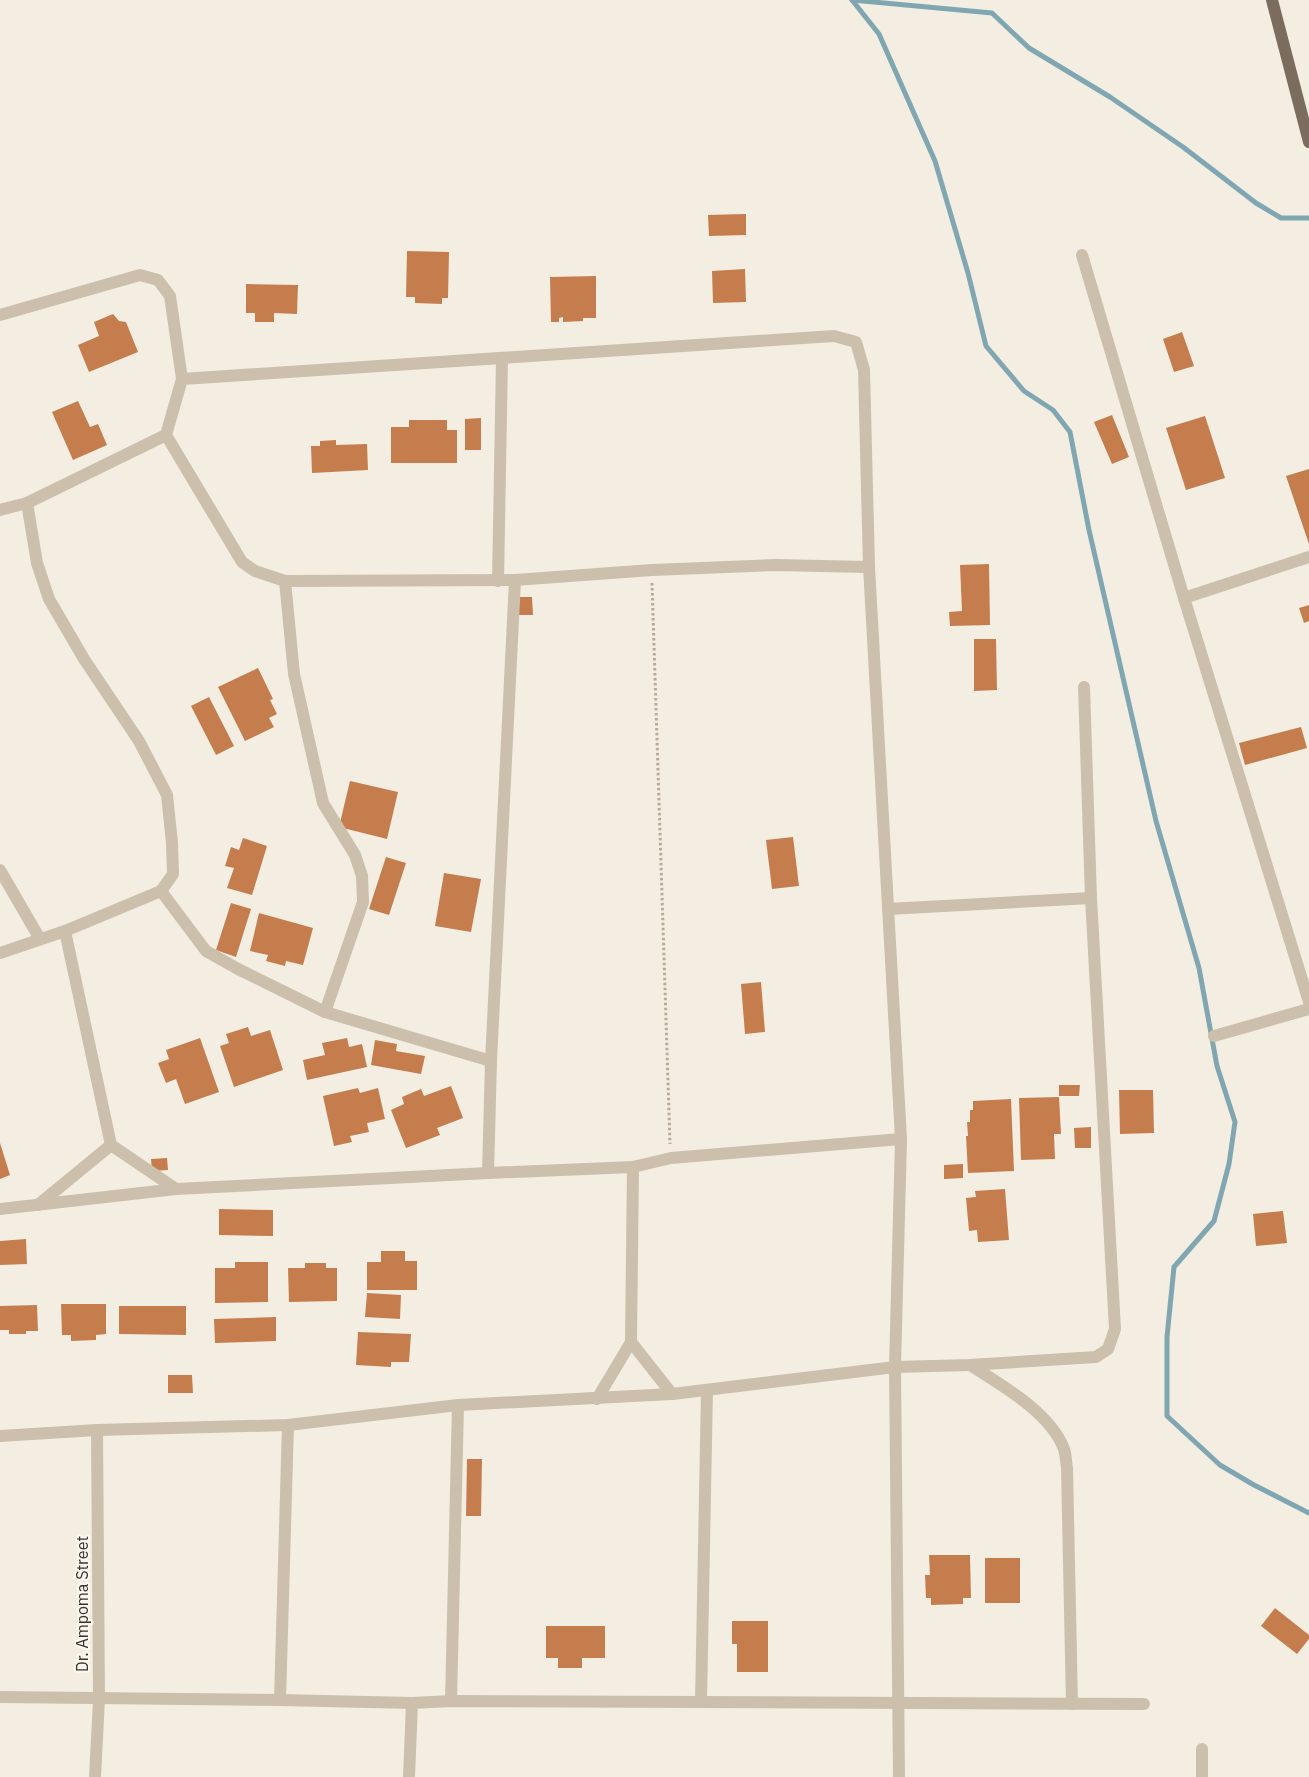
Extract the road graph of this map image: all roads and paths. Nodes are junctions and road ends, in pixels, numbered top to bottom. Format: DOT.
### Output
graph roads {
  1 [pos="1272,0"];
  2 [pos="1309,142"];
  3 [pos="1082,255"];
  4 [pos="0,315"];
  5 [pos="502,358"];
  6 [pos="182,380"];
  7 [pos="166,435"];
  8 [pos="27,503"];
  9 [pos="0,510"];
  10 [pos="1309,557"];
  11 [pos="869,567"];
  12 [pos="652,570"];
  13 [pos="515,580"];
  14 [pos="285,581"];
  15 [pos="498,581"];
  16 [pos="1184,598"];
  17 [pos="1084,687"];
  18 [pos="0,870"];
  19 [pos="161,891"];
  20 [pos="1091,898"];
  21 [pos="888,909"];
  22 [pos="65,931"];
  23 [pos="40,939"];
  24 [pos="0,953"];
  25 [pos="1309,1002"];
  26 [pos="1309,1009"];
  27 [pos="325,1012"];
  28 [pos="1214,1036"];
  29 [pos="491,1061"];
  30 [pos="901,1139"];
  31 [pos="111,1145"];
  32 [pos="671,1158"];
  33 [pos="632,1167"];
  34 [pos="488,1173"];
  35 [pos="176,1189"];
  36 [pos="38,1205"];
  37 [pos="0,1209"];
  38 [pos="631,1342"];
  39 [pos="970,1365"];
  40 [pos="895,1367"];
  41 [pos="707,1390"];
  42 [pos="672,1394"];
  43 [pos="597,1399"];
  44 [pos="458,1405"];
  45 [pos="288,1425"];
  46 [pos="97,1430"];
  47 [pos="0,1436"];
  48 [pos="0,1697"];
  49 [pos="99,1699"];
  50 [pos="280,1700"];
  51 [pos="451,1701"];
  52 [pos="701,1702"];
  53 [pos="412,1703"];
  54 [pos="897,1703"];
  55 [pos="1072,1704"];
  56 [pos="1144,1704"];
  57 [pos="1202,1748"];
  58 [pos="95,1777"];
  59 [pos="408,1777"];
  60 [pos="899,1777"];
  61 [pos="1202,1777"];
  1 -- 2 [label="main road"];
  3 -- 16 [label="street"];
  4 -- 6 [label="street"];
  5 -- 6 [label="street"];
  5 -- 11 [label="street"];
  5 -- 15 [label="street"];
  6 -- 7 [label="street"];
  7 -- 8 [label="street"];
  7 -- 14 [label="street"];
  8 -- 9 [label="street"];
  8 -- 19 [label="street"];
  10 -- 16 [label="street"];
  11 -- 12 [label="street"];
  11 -- 21 [label="street"];
  12 -- 13 [label="street"];
  12 -- 32 [label="path"];
  13 -- 15 [label="street"];
  13 -- 29 [label="street"];
  14 -- 15 [label="street"];
  14 -- 27 [label="street"];
  16 -- 25 [label="street"];
  17 -- 20 [label="street"];
  18 -- 23 [label="street"];
  19 -- 22 [label="street"];
  19 -- 27 [label="street"];
  20 -- 21 [label="street"];
  20 -- 39 [label="street"];
  21 -- 30 [label="street"];
  22 -- 23 [label="street"];
  22 -- 31 [label="street"];
  23 -- 24 [label="street"];
  26 -- 28 [label="street"];
  27 -- 29 [label="street"];
  29 -- 34 [label="street"];
  30 -- 32 [label="street"];
  30 -- 40 [label="street"];
  31 -- 35 [label="street"];
  31 -- 36 [label="street"];
  32 -- 33 [label="street"];
  33 -- 34 [label="street"];
  33 -- 38 [label="street"];
  34 -- 35 [label="street"];
  35 -- 36 [label="street"];
  36 -- 37 [label="street"];
  38 -- 42 [label="street"];
  38 -- 43 [label="street"];
  39 -- 40 [label="street"];
  39 -- 55 [label="street"];
  40 -- 41 [label="street"];
  40 -- 54 [label="street"];
  41 -- 42 [label="street"];
  41 -- 52 [label="street"];
  42 -- 43 [label="street"];
  43 -- 44 [label="street"];
  44 -- 45 [label="street"];
  44 -- 51 [label="street"];
  45 -- 46 [label="street"];
  45 -- 50 [label="street"];
  46 -- 47 [label="street"];
  46 -- 49 [label="street, Dr. Ampoma Street"];
  48 -- 49 [label="street"];
  49 -- 50 [label="street"];
  49 -- 58 [label="street, Dr. Ampoma Street"];
  50 -- 53 [label="street"];
  51 -- 52 [label="street"];
  51 -- 53 [label="street"];
  52 -- 54 [label="street"];
  53 -- 59 [label="street"];
  54 -- 55 [label="street"];
  54 -- 60 [label="street"];
  55 -- 56 [label="street"];
  57 -- 61 [label="street"];
}
